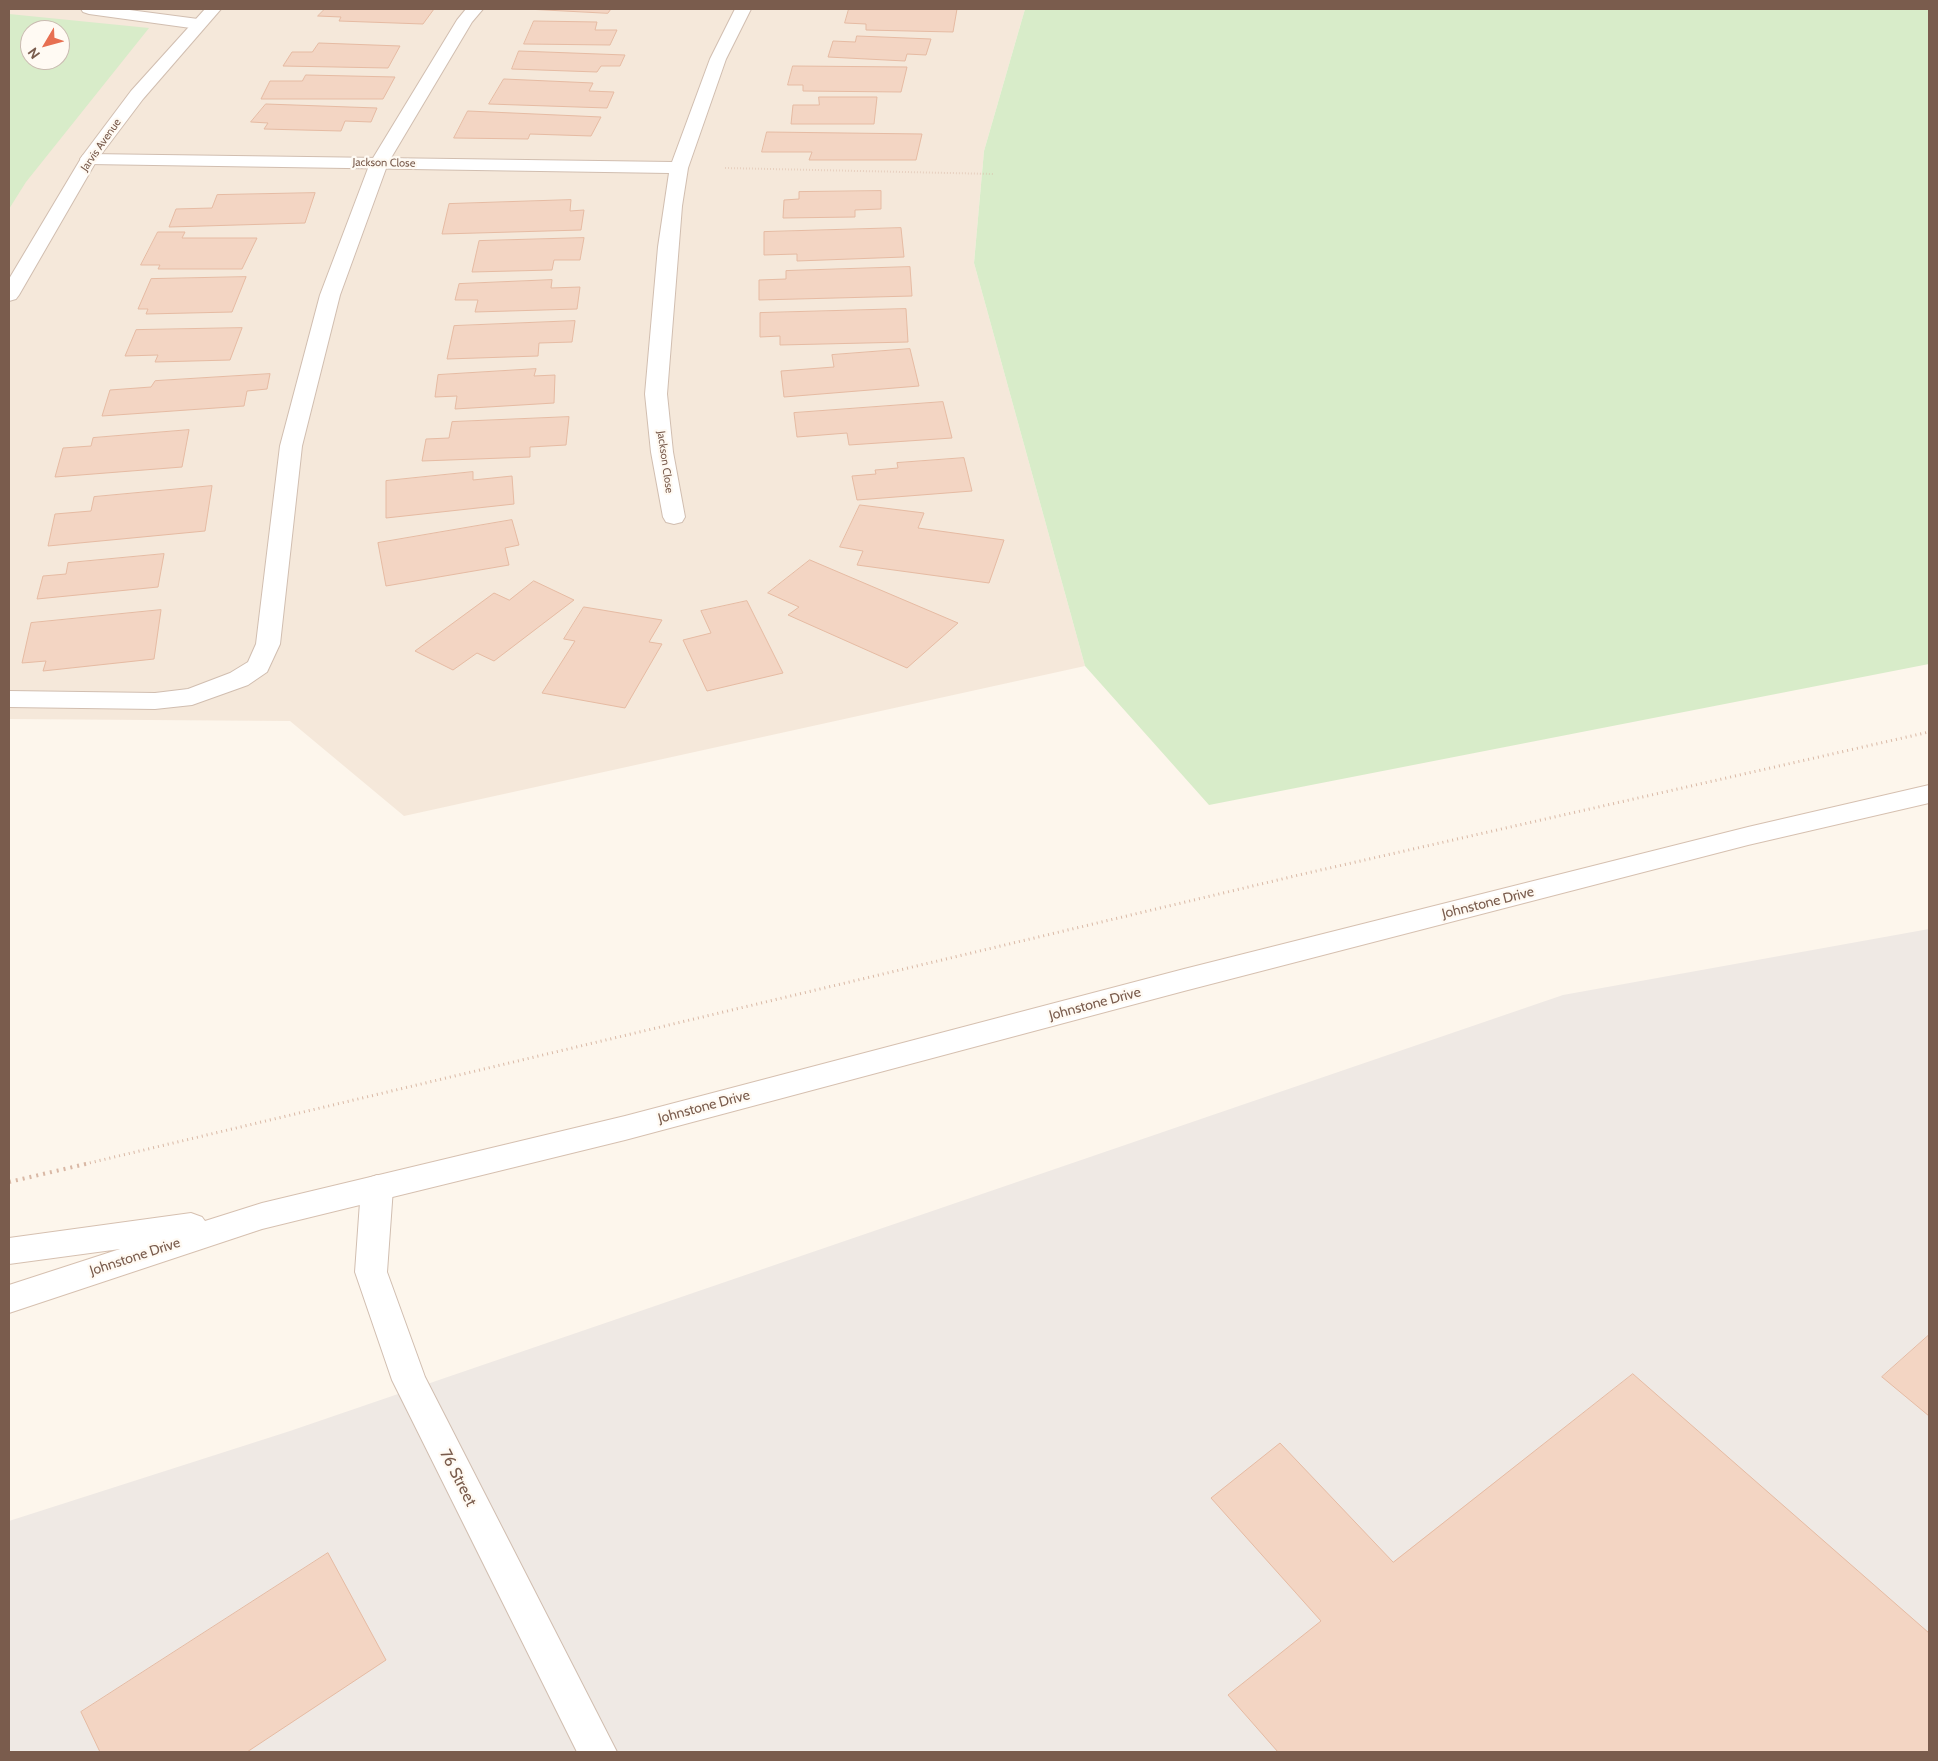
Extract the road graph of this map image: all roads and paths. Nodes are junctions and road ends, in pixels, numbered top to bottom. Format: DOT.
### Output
graph roads {
  1 [pos="89,9"];
  2 [pos="213,9"];
  3 [pos="474,9"];
  4 [pos="742,9"];
  5 [pos="198,24"];
  6 [pos="89,159"];
  7 [pos="379,163"];
  8 [pos="679,168"];
  9 [pos="994,174"];
  10 [pos="9,295"];
  11 [pos="674,517"];
  12 [pos="9,699"];
  13 [pos="1929,732"];
  14 [pos="1929,794"];
  15 [pos="9,1182"];
  16 [pos="377,1188"];
  17 [pos="262,1216"];
  18 [pos="9,1251"];
  19 [pos="9,1299"];
  20 [pos="598,1752"];
  1 -- 5 [label="street"];
  2 -- 5 [label="street, Jarvis Avenue"];
  3 -- 7 [label="street"];
  4 -- 8 [label="street, Jackson Close"];
  5 -- 6 [label="street, Jarvis Avenue"];
  6 -- 7 [label="street, Jackson Close"];
  6 -- 10 [label="street, Jarvis Avenue"];
  7 -- 8 [label="street, Jackson Close"];
  7 -- 12 [label="street"];
  8 -- 9 [label="path"];
  8 -- 11 [label="street, Jackson Close"];
  13 -- 15 [label="path"];
  14 -- 16 [label="street, Johnstone Drive"];
  16 -- 17 [label="street, Johnstone Drive"];
  16 -- 20 [label="street, 76 Street"];
  17 -- 18 [label="street, Johnstone Drive"];
  17 -- 19 [label="street, Johnstone Drive"];
}
